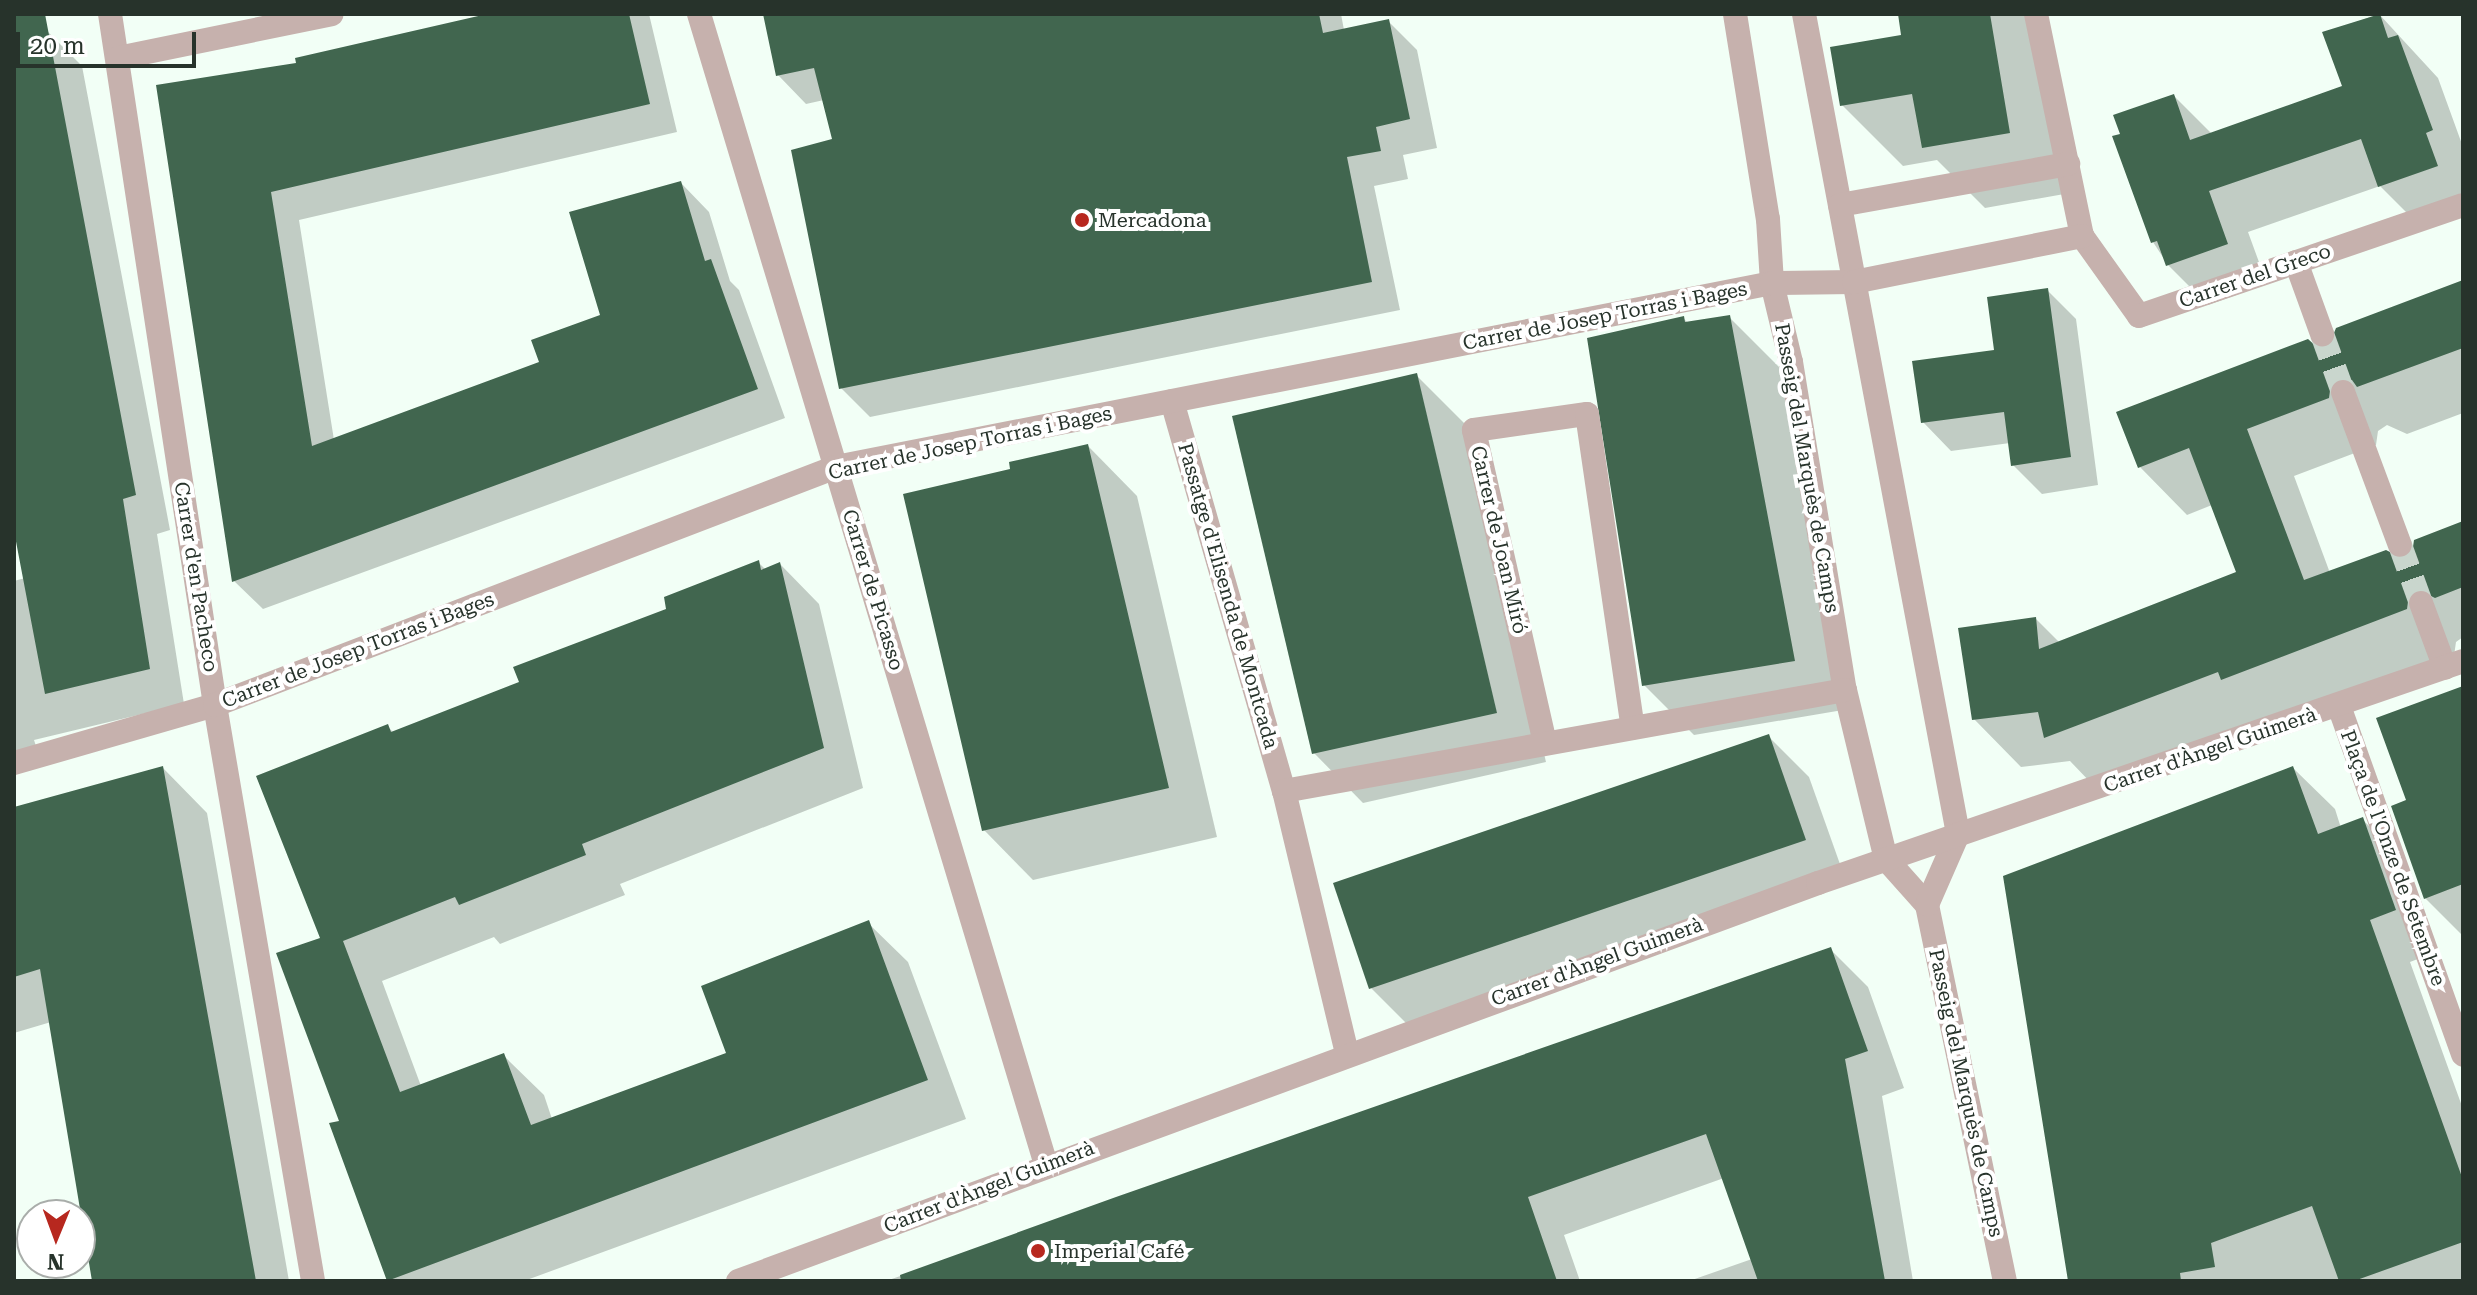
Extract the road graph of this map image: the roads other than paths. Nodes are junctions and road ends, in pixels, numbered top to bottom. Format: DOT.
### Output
graph roads {
  1 [pos="110,14"];
  2 [pos="332,14"];
  3 [pos="699,14"];
  4 [pos="1735,14"];
  5 [pos="1804,14"];
  6 [pos="2036,14"];
  7 [pos="118,58"];
  8 [pos="2068,164"];
  9 [pos="1840,205"];
  10 [pos="2463,205"];
  11 [pos="2082,236"];
  12 [pos="2296,262"];
  13 [pos="1854,282"];
  14 [pos="1772,283"];
  15 [pos="2322,334"];
  16 [pos="2343,392"];
  17 [pos="1172,401"];
  18 [pos="836,467"];
  19 [pos="2400,545"];
  20 [pos="2421,603"];
  21 [pos="2454,665"];
  22 [pos="1845,690"];
  23 [pos="215,705"];
  24 [pos="2339,706"];
  25 [pos="1633,728"];
  26 [pos="1545,743"];
  27 [pos="14,763"];
  28 [pos="1284,791"];
  29 [pos="1958,834"];
  30 [pos="1886,859"];
  31 [pos="1927,905"];
  32 [pos="1347,1053"];
  33 [pos="2463,1055"];
  34 [pos="1046,1165"];
  35 [pos="313,1281"];
  36 [pos="738,1281"];
  37 [pos="2005,1281"];
  1 -- 7 [label="street, Carrer d'en Pacheco"];
  2 -- 7 [label="street"];
  3 -- 18 [label="street, Carrer de Picasso"];
  4 -- 14 [label="street, Passeig del Marquès de Camps"];
  5 -- 9 [label="street"];
  6 -- 8 [label="street, Carrer del Greco"];
  7 -- 23 [label="street, Carrer d'en Pacheco"];
  8 -- 9 [label="street"];
  8 -- 11 [label="street, Carrer del Greco"];
  9 -- 13 [label="street"];
  10 -- 12 [label="street, Carrer del Greco"];
  11 -- 12 [label="street, Carrer del Greco"];
  11 -- 13 [label="street"];
  12 -- 15 [label="street"];
  13 -- 14 [label="street"];
  13 -- 29 [label="street"];
  14 -- 17 [label="street, Carrer de Josep Torras i Bages"];
  14 -- 22 [label="street, Passeig del Marquès de Camps"];
  16 -- 19 [label="street"];
  17 -- 18 [label="street, Carrer de Josep Torras i Bages"];
  17 -- 28 [label="street, Passatge d'Elisenda de Montcada"];
  18 -- 23 [label="street, Carrer de Josep Torras i Bages"];
  18 -- 34 [label="street, Carrer de Picasso"];
  20 -- 21 [label="street"];
  21 -- 24 [label="street, Carrer d'Àngel Guimerà"];
  22 -- 25 [label="street"];
  22 -- 30 [label="street, Passeig del Marquès de Camps"];
  23 -- 27 [label="street, Carrer de Josep Torras i Bages"];
  23 -- 35 [label="street, Carrer d'en Pacheco"];
  24 -- 29 [label="street, Carrer d'Àngel Guimerà"];
  24 -- 33 [label="street, Plaça de l'Onze de Setembre"];
  25 -- 26 [label="street"];
  25 -- 26 [label="street, Carrer de Joan Miró"];
  26 -- 28 [label="street"];
  28 -- 32 [label="street, Passatge d'Elisenda de Montcada"];
  29 -- 30 [label="street, Carrer d'Àngel Guimerà"];
  29 -- 31 [label="street"];
  30 -- 31 [label="street, Passeig del Marquès de Camps"];
  30 -- 32 [label="street, Carrer d'Àngel Guimerà"];
  31 -- 37 [label="street, Passeig del Marquès de Camps"];
  32 -- 34 [label="street, Carrer d'Àngel Guimerà"];
  34 -- 36 [label="street, Carrer d'Àngel Guimerà"];
}
